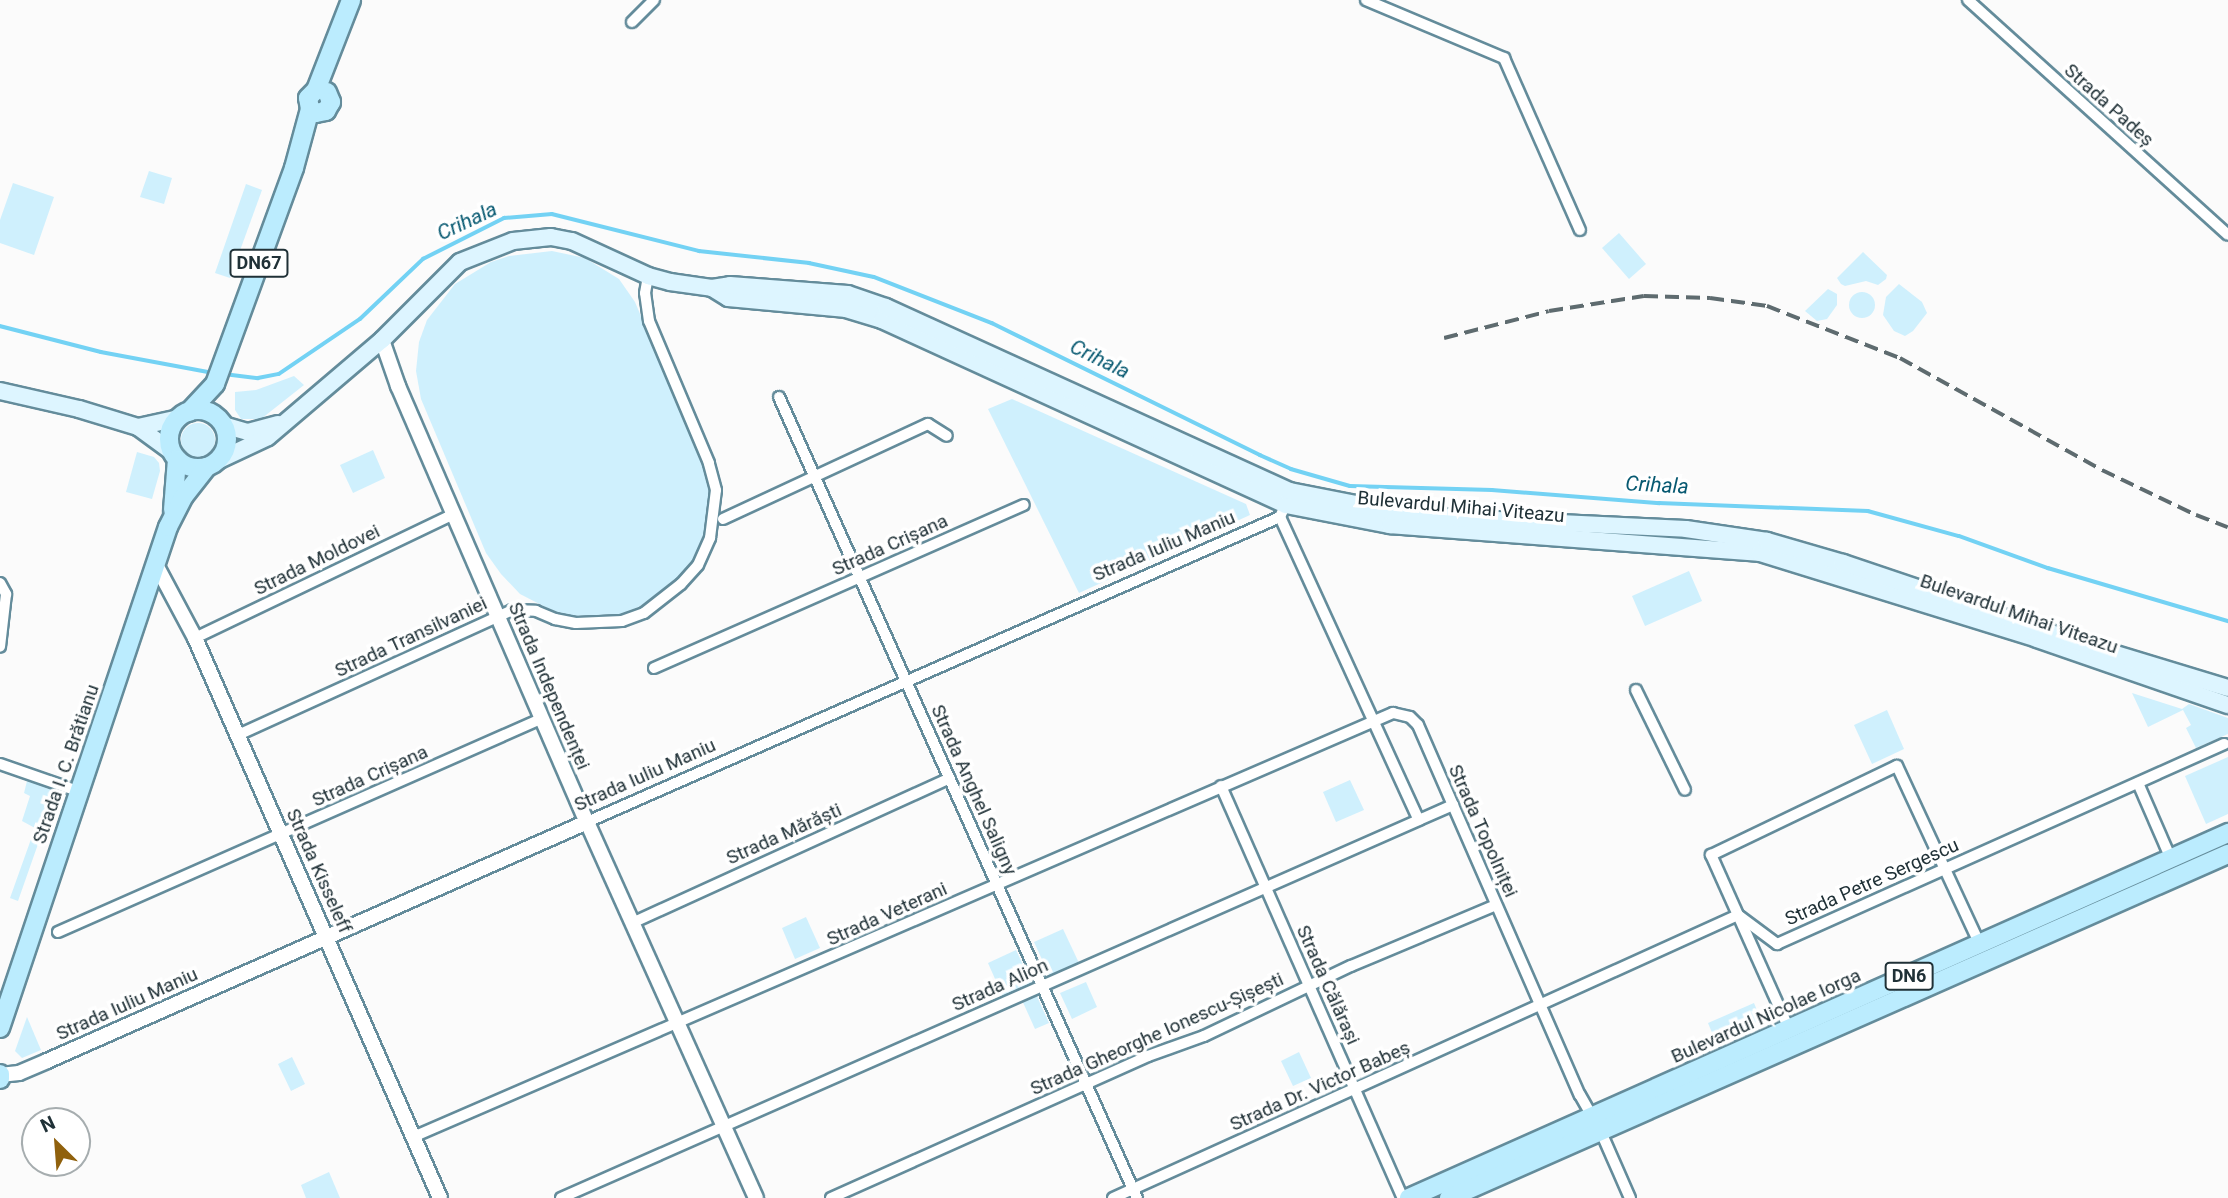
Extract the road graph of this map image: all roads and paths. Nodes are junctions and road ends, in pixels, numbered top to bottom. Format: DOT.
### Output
graph roads {
  1 [pos="654,0"];
  2 [pos="1366,0"];
  3 [pos="1968,0"];
  4 [pos="350,3"];
  5 [pos="632,22"];
  6 [pos="1580,230"];
  7 [pos="2228,235"];
  8 [pos="648,275"];
  9 [pos="382,340"];
  10 [pos="215,384"];
  11 [pos="0,391"];
  12 [pos="779,397"];
  13 [pos="184,415"];
  14 [pos="222,423"];
  15 [pos="281,423"];
  16 [pos="138,427"];
  17 [pos="947,436"];
  18 [pos="174,455"];
  19 [pos="212,464"];
  20 [pos="815,477"];
  21 [pos="1285,504"];
  22 [pos="1024,505"];
  23 [pos="173,513"];
  24 [pos="454,514"];
  25 [pos="723,519"];
  26 [pos="155,563"];
  27 [pos="860,578"];
  28 [pos="0,583"];
  29 [pos="498,616"];
  30 [pos="195,638"];
  31 [pos="0,647"];
  32 [pos="2093,653"];
  33 [pos="654,668"];
  34 [pos="906,680"];
  35 [pos="2228,688"];
  36 [pos="1636,690"];
  37 [pos="2228,705"];
  38 [pos="543,718"];
  39 [pos="1374,720"];
  40 [pos="238,735"];
  41 [pos="2224,744"];
  42 [pos="0,764"];
  43 [pos="950,778"];
  44 [pos="2138,783"];
  45 [pos="1221,786"];
  46 [pos="1685,790"];
  47 [pos="78,791"];
  48 [pos="1453,805"];
  49 [pos="1419,820"];
  50 [pos="587,822"];
  51 [pos="2228,833"];
  52 [pos="281,834"];
  53 [pos="2228,854"];
  54 [pos="2171,859"];
  55 [pos="1944,869"];
  56 [pos="997,884"];
  57 [pos="1267,888"];
  58 [pos="1496,905"];
  59 [pos="1738,915"];
  60 [pos="632,923"];
  61 [pos="58,932"];
  62 [pos="327,937"];
  63 [pos="1980,945"];
  64 [pos="1042,986"];
  65 [pos="1309,987"];
  66 [pos="1541,1003"];
  67 [pos="678,1025"];
  68 [pos="0,1028"];
  69 [pos="1789,1029"];
  70 [pos="0,1076"];
  71 [pos="1086,1084"];
  72 [pos="1356,1090"];
  73 [pos="723,1125"];
  74 [pos="1595,1125"];
  75 [pos="413,1137"];
  76 [pos="1135,1194"];
  77 [pos="440,1198"];
  78 [pos="561,1198"];
  79 [pos="756,1198"];
  80 [pos="831,1198"];
  81 [pos="1113,1198"];
  82 [pos="1403,1198"];
  83 [pos="1409,1198"];
  84 [pos="1449,1198"];
  85 [pos="1630,1198"];
  1 -- 5 [label="street"];
  2 -- 6 [label="street"];
  3 -- 7 [label="street, Strada Padeș"];
  4 -- 10 [label="main road, DN67"];
  8 -- 9 [label="main road, Bulevardul Mihai Viteazu"];
  8 -- 21 [label="main road, Bulevardul Mihai Viteazu"];
  8 -- 29 [label="street, Strada Transilvaniei"];
  9 -- 15 [label="main road, Bulevardul Mihai Viteazu"];
  9 -- 24 [label="street, Strada Independenței"];
  10 -- 13 [label="main road"];
  10 -- 14 [label="main road"];
  11 -- 16 [label="main road"];
  12 -- 20 [label="street, Strada Anghel Saligny"];
  13 -- 14 [label="main road"];
  13 -- 16 [label="main road"];
  13 -- 18 [label="main road"];
  14 -- 15 [label="main road, Bulevardul Mihai Viteazu"];
  14 -- 19 [label="main road"];
  15 -- 19 [label="main road, Bulevardul Mihai Viteazu"];
  16 -- 18 [label="main road"];
  17 -- 20 [label="street"];
  18 -- 19 [label="main road"];
  18 -- 23 [label="main road, Strada I. C. Brătianu"];
  19 -- 23 [label="main road, Strada I. C. Brătianu"];
  20 -- 25 [label="street"];
  20 -- 27 [label="street, Strada Anghel Saligny"];
  21 -- 32 [label="main road, Bulevardul Mihai Viteazu"];
  21 -- 34 [label="street, Strada Iuliu Maniu"];
  21 -- 39 [label="street"];
  22 -- 27 [label="street, Strada Crișana"];
  23 -- 26 [label="main road, Strada I. C. Brătianu"];
  24 -- 29 [label="street, Strada Independenței"];
  24 -- 30 [label="street, Strada Moldovei"];
  26 -- 30 [label="street, Strada Kisseleff"];
  26 -- 47 [label="main road, Strada I. C. Brătianu"];
  27 -- 33 [label="street, Strada Crișana"];
  27 -- 34 [label="street, Strada Anghel Saligny"];
  28 -- 31 [label="street"];
  29 -- 38 [label="street, Strada Independenței"];
  29 -- 40 [label="street, Strada Transilvaniei"];
  30 -- 40 [label="street, Strada Kisseleff"];
  32 -- 35 [label="main road, Bulevardul Mihai Viteazu"];
  32 -- 37 [label="main road, Bulevardul Mihai Viteazu"];
  34 -- 43 [label="street, Strada Anghel Saligny"];
  34 -- 50 [label="street, Strada Iuliu Maniu"];
  36 -- 46 [label="street"];
  38 -- 50 [label="street, Strada Independenței"];
  38 -- 52 [label="street, Strada Crișana"];
  39 -- 45 [label="street, Strada Veterani"];
  39 -- 48 [label="street, Strada Topolniței"];
  39 -- 49 [label="street"];
  40 -- 52 [label="street, Strada Kisseleff"];
  41 -- 44 [label="street, Strada Petre Sergescu"];
  42 -- 47 [label="street"];
  43 -- 56 [label="street, Strada Anghel Saligny"];
  43 -- 60 [label="street, Strada Mărăști"];
  44 -- 54 [label="street"];
  44 -- 55 [label="street, Strada Petre Sergescu"];
  45 -- 56 [label="street, Strada Veterani"];
  45 -- 57 [label="street, Strada Călărași"];
  47 -- 68 [label="main road, Strada I. C. Brătianu"];
  48 -- 49 [label="street, Strada Alion"];
  48 -- 58 [label="street, Strada Topolniței"];
  49 -- 57 [label="street, Strada Alion"];
  50 -- 60 [label="street, Strada Independenței"];
  50 -- 62 [label="street, Strada Iuliu Maniu"];
  51 -- 54 [label="main road, Bulevardul Nicolae Iorga / DN6"];
  52 -- 61 [label="street, Strada Crișana"];
  52 -- 62 [label="street, Strada Kisseleff"];
  53 -- 74 [label="main road, Bulevardul Nicolae Iorga / DN6"];
  54 -- 63 [label="main road, Bulevardul Nicolae Iorga / DN6"];
  55 -- 59 [label="street, Strada Petre Sergescu"];
  55 -- 59 [label="street"];
  55 -- 63 [label="street"];
  56 -- 64 [label="street, Strada Anghel Saligny"];
  56 -- 67 [label="street, Strada Veterani"];
  57 -- 64 [label="street, Strada Alion"];
  57 -- 65 [label="street, Strada Călărași"];
  58 -- 65 [label="street, Strada Gheorghe Ionescu-Șișești"];
  58 -- 66 [label="street, Strada Topolniței"];
  59 -- 66 [label="street"];
  59 -- 69 [label="street"];
  60 -- 67 [label="street, Strada Independenței"];
  62 -- 70 [label="street, Strada Iuliu Maniu"];
  62 -- 75 [label="street, Strada Kisseleff"];
  63 -- 69 [label="main road, Bulevardul Nicolae Iorga / DN6"];
  64 -- 71 [label="street, Strada Anghel Saligny"];
  64 -- 73 [label="street, Strada Alion"];
  65 -- 71 [label="street, Strada Gheorghe Ionescu-Șișești"];
  65 -- 72 [label="street, Strada Călărași"];
  66 -- 72 [label="street, Strada Dr. Victor Babeș"];
  66 -- 74 [label="street, Strada Topolniței"];
  67 -- 73 [label="street, Strada Independenței"];
  67 -- 75 [label="street, Strada Veterani"];
  69 -- 74 [label="main road, Bulevardul Nicolae Iorga / DN6"];
  71 -- 76 [label="street, Strada Anghel Saligny"];
  71 -- 80 [label="street, Strada Gheorghe Ionescu-Șișești"];
  72 -- 76 [label="street, Strada Dr. Victor Babeș"];
  72 -- 82 [label="street, Strada Călărași"];
  73 -- 78 [label="street, Strada Alion"];
  73 -- 79 [label="street, Strada Independenței"];
  74 -- 83 [label="main road, DN6"];
  74 -- 84 [label="main road, DN6"];
  74 -- 85 [label="street, Strada Topolniței"];
  75 -- 77 [label="street, Strada Kisseleff"];
  76 -- 81 [label="street, Strada Dr. Victor Babeș"];
}
